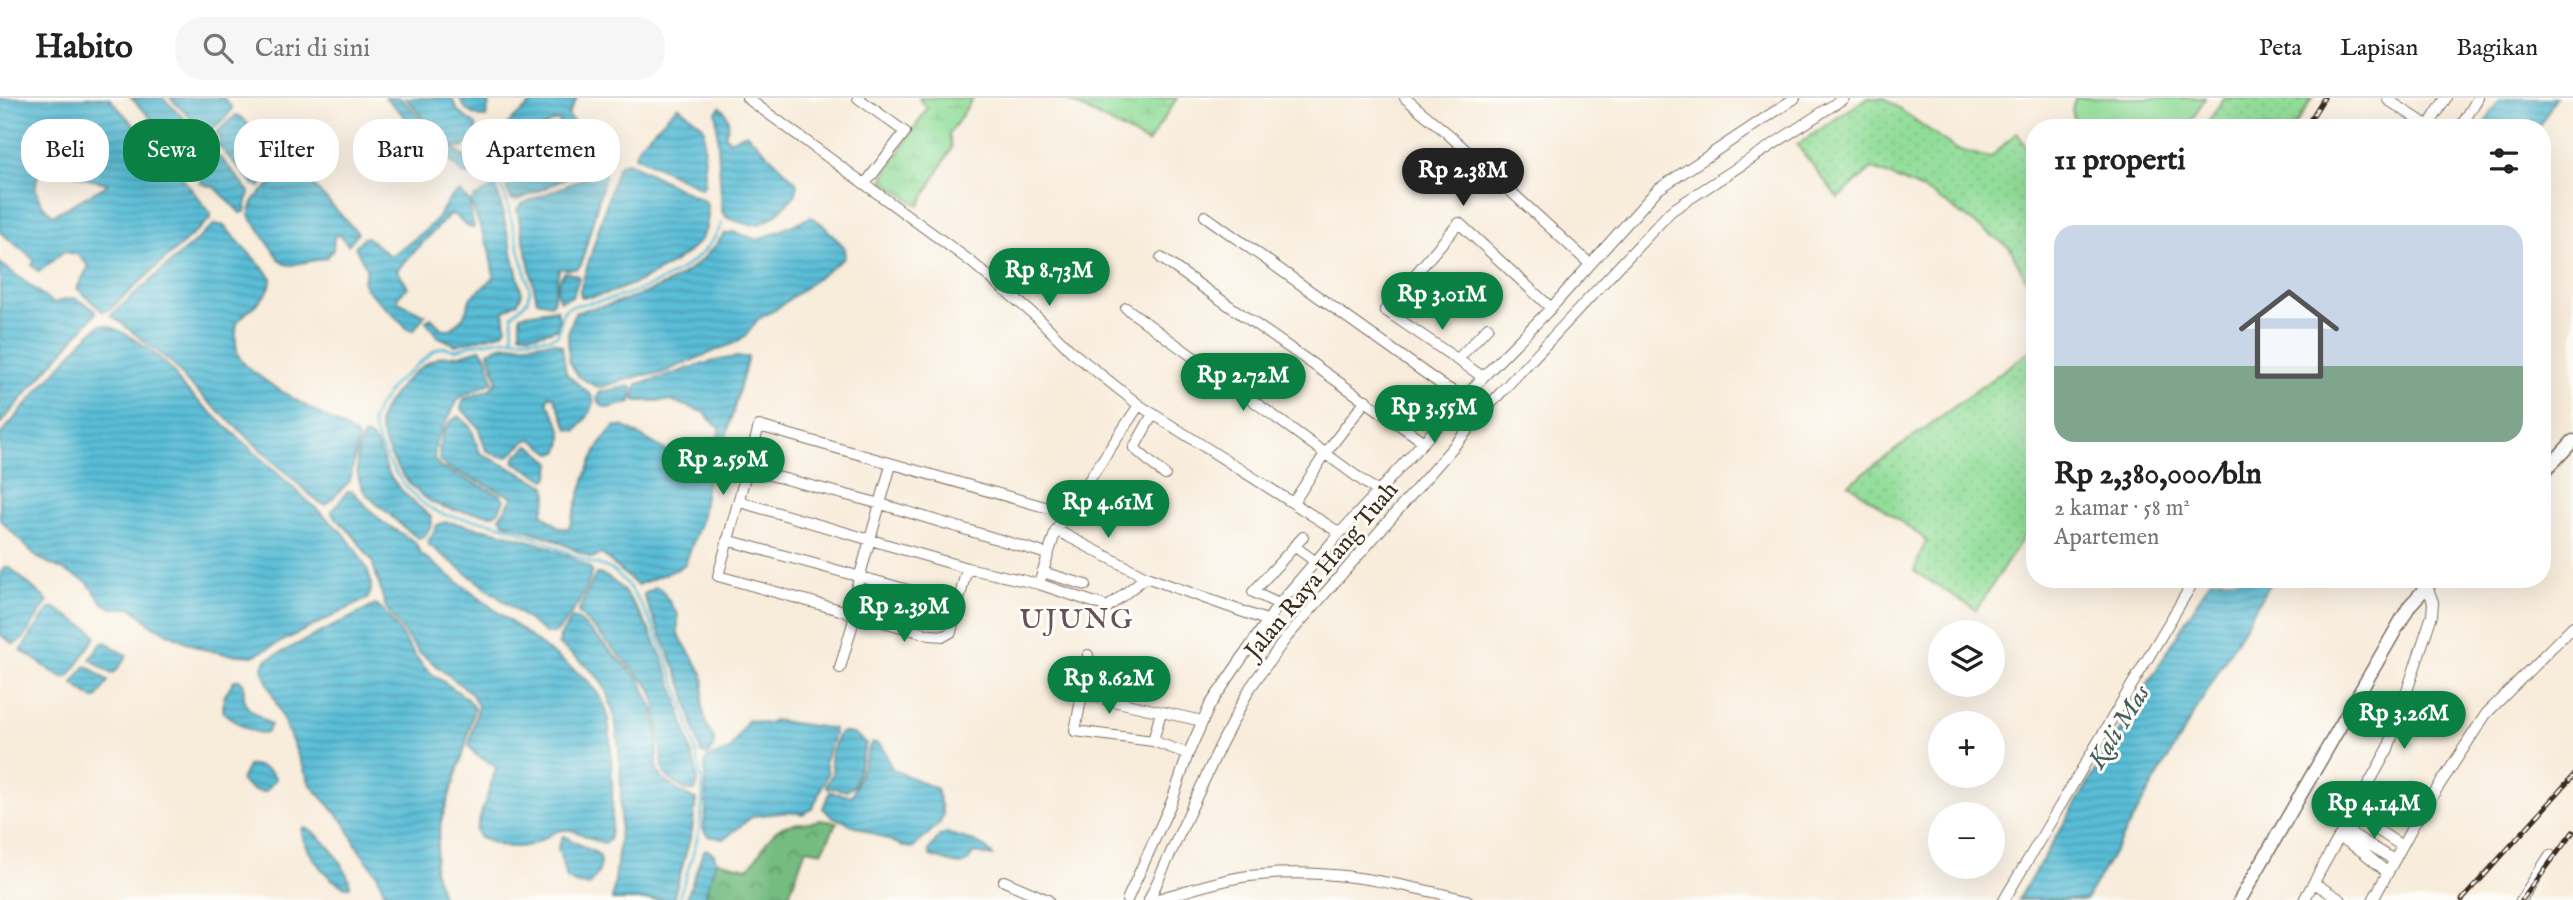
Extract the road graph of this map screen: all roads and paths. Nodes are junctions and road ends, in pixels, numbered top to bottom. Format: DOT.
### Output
graph roads {
  1 [pos="747,98"];
  2 [pos="858,98"];
  3 [pos="1405,98"];
  4 [pos="1795,98"];
  5 [pos="1844,98"];
  6 [pos="2389,98"];
  7 [pos="2446,98"];
  8 [pos="2478,98"];
  9 [pos="2419,119"];
  10 [pos="2434,119"];
  11 [pos="2465,119"];
  12 [pos="865,184"];
  13 [pos="1205,216"];
  14 [pos="1161,258"];
  15 [pos="1590,264"];
  16 [pos="1126,308"];
  17 [pos="1551,308"];
  18 [pos="1488,327"];
  19 [pos="1457,360"];
  20 [pos="1483,377"];
  21 [pos="1465,398"];
  22 [pos="1366,400"];
  23 [pos="1139,405"];
  24 [pos="1153,414"];
  25 [pos="2573,441"];
  26 [pos="1424,442"];
  27 [pos="1325,454"];
  28 [pos="2551,464"];
  29 [pos="891,465"];
  30 [pos="747,469"];
  31 [pos="1166,475"];
  32 [pos="1378,492"];
  33 [pos="738,500"];
  34 [pos="1293,503"];
  35 [pos="881,504"];
  36 [pos="1066,513"];
  37 [pos="1056,530"];
  38 [pos="1340,533"];
  39 [pos="1303,537"];
  40 [pos="727,540"];
  41 [pos="870,540"];
  42 [pos="1294,546"];
  43 [pos="1047,554"];
  44 [pos="1316,562"];
  45 [pos="967,568"];
  46 [pos="1042,572"];
  47 [pos="859,576"];
  48 [pos="1146,578"];
  49 [pos="1039,584"];
  50 [pos="1086,585"];
  51 [pos="2190,588"];
  52 [pos="2426,588"];
  53 [pos="2431,588"];
  54 [pos="959,604"];
  55 [pos="1279,604"];
  56 [pos="852,615"];
  57 [pos="1266,620"];
  58 [pos="2573,626"];
  59 [pos="1088,655"];
  60 [pos="840,668"];
  61 [pos="1082,694"];
  62 [pos="1161,712"];
  63 [pos="1202,721"];
  64 [pos="1153,741"];
  65 [pos="1188,754"];
  66 [pos="2368,788"];
  67 [pos="2353,814"];
  68 [pos="2415,823"];
  69 [pos="2342,833"];
  70 [pos="2402,846"];
  71 [pos="2550,855"];
  72 [pos="2394,860"];
  73 [pos="2388,873"];
  74 [pos="1004,881"];
  75 [pos="2314,883"];
  76 [pos="1048,900"];
  77 [pos="1127,900"];
  78 [pos="1152,900"];
  79 [pos="1467,900"];
  80 [pos="2004,900"];
  81 [pos="2241,900"];
  82 [pos="2305,900"];
  83 [pos="2341,900"];
  84 [pos="2374,900"];
  85 [pos="2521,900"];
  1 -- 12 [label="street"];
  2 -- 12 [label="street"];
  3 -- 15 [label="street"];
  4 -- 15 [label="street, Jalan Raya Hang Tuah"];
  5 -- 78 [label="street, Jalan Raya Hang Tuah"];
  6 -- 9 [label="street"];
  7 -- 10 [label="street"];
  8 -- 11 [label="street"];
  12 -- 23 [label="street"];
  13 -- 21 [label="street"];
  14 -- 22 [label="street"];
  15 -- 17 [label="street, Jalan Raya Hang Tuah"];
  16 -- 27 [label="street"];
  17 -- 19 [label="street"];
  17 -- 20 [label="street, Jalan Raya Hang Tuah"];
  18 -- 19 [label="street"];
  19 -- 20 [label="street"];
  20 -- 21 [label="street, Jalan Raya Hang Tuah"];
  21 -- 26 [label="street, Jalan Raya Hang Tuah"];
  22 -- 26 [label="street"];
  22 -- 27 [label="street"];
  23 -- 24 [label="street"];
  23 -- 36 [label="street"];
  24 -- 31 [label="street"];
  24 -- 34 [label="street"];
  25 -- 28 [label="street"];
  26 -- 32 [label="street, Jalan Raya Hang Tuah"];
  27 -- 32 [label="street"];
  27 -- 34 [label="street"];
  29 -- 30 [label="street"];
  29 -- 35 [label="street"];
  29 -- 36 [label="street"];
  30 -- 33 [label="street"];
  30 -- 35 [label="street"];
  32 -- 38 [label="street, Jalan Raya Hang Tuah"];
  33 -- 40 [label="street"];
  33 -- 41 [label="street"];
  34 -- 38 [label="street"];
  35 -- 41 [label="street"];
  35 -- 43 [label="street"];
  36 -- 37 [label="street"];
  37 -- 43 [label="street"];
  37 -- 48 [label="street"];
  38 -- 44 [label="street, Jalan Raya Hang Tuah"];
  39 -- 42 [label="street"];
  40 -- 47 [label="street"];
  40 -- 56 [label="street"];
  41 -- 45 [label="street"];
  41 -- 47 [label="street"];
  42 -- 44 [label="street"];
  42 -- 55 [label="street"];
  43 -- 46 [label="street"];
  44 -- 55 [label="street, Jalan Raya Hang Tuah"];
  45 -- 49 [label="street"];
  45 -- 54 [label="street"];
  46 -- 49 [label="street"];
  46 -- 50 [label="street"];
  47 -- 54 [label="street"];
  47 -- 56 [label="street"];
  48 -- 49 [label="street"];
  48 -- 57 [label="street"];
  51 -- 80 [label="street"];
  52 -- 81 [label="street"];
  53 -- 66 [label="street"];
  54 -- 56 [label="street"];
  55 -- 57 [label="street, Jalan Raya Hang Tuah"];
  56 -- 60 [label="street"];
  57 -- 63 [label="street, Jalan Raya Hang Tuah"];
  58 -- 68 [label="street"];
  59 -- 61 [label="street"];
  61 -- 62 [label="street"];
  61 -- 64 [label="street"];
  62 -- 63 [label="street"];
  62 -- 64 [label="street"];
  63 -- 65 [label="street, Jalan Raya Hang Tuah"];
  64 -- 65 [label="street"];
  65 -- 77 [label="street, Jalan Raya Hang Tuah"];
  66 -- 67 [label="street"];
  66 -- 68 [label="street"];
  67 -- 69 [label="street"];
  67 -- 70 [label="street"];
  68 -- 70 [label="street"];
  69 -- 72 [label="street"];
  69 -- 73 [label="street"];
  69 -- 75 [label="street"];
  70 -- 72 [label="street"];
  71 -- 85 [label="street"];
  72 -- 73 [label="street"];
  73 -- 84 [label="street"];
  74 -- 76 [label="street"];
  75 -- 82 [label="street"];
  75 -- 83 [label="street"];
  78 -- 79 [label="street"];
}
